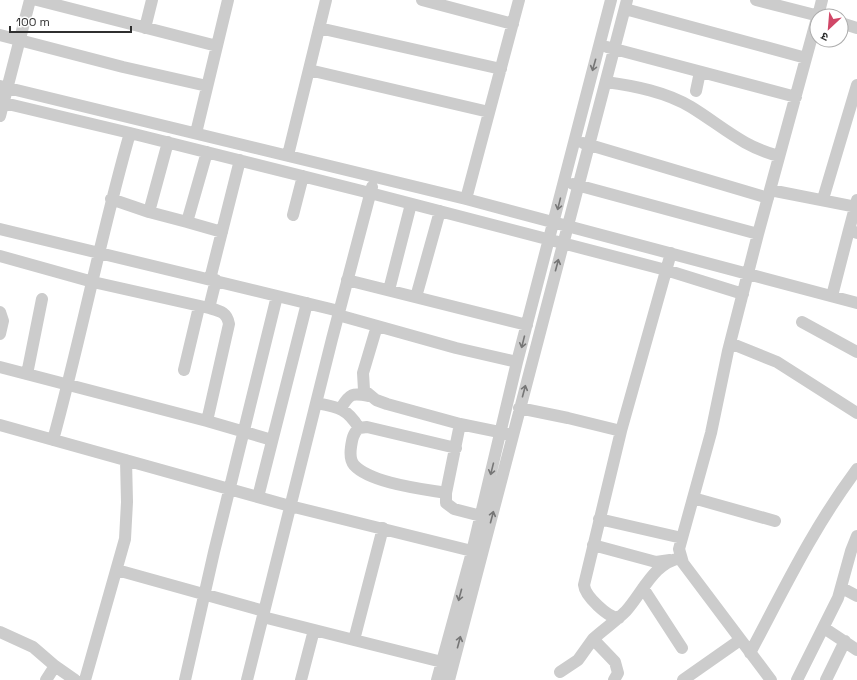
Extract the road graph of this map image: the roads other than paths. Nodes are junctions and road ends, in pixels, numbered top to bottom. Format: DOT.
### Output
graph roads {
  1 [pos="30,0"];
  2 [pos="37,0"];
  3 [pos="152,0"];
  4 [pos="228,0"];
  5 [pos="326,0"];
  6 [pos="422,0"];
  7 [pos="519,0"];
  8 [pos="611,0"];
  9 [pos="756,0"];
  10 [pos="626,4"];
  11 [pos="809,14"];
  12 [pos="512,24"];
  13 [pos="145,28"];
  14 [pos="319,28"];
  15 [pos="0,35"];
  16 [pos="20,40"];
  17 [pos="600,45"];
  18 [pos="217,46"];
  19 [pos="809,48"];
  20 [pos="615,49"];
  21 [pos="806,58"];
  22 [pos="501,69"];
  23 [pos="308,70"];
  24 [pos="700,72"];
  25 [pos="606,82"];
  26 [pos="857,85"];
  27 [pos="4,86"];
  28 [pos="207,86"];
  29 [pos="696,91"];
  30 [pos="796,97"];
  31 [pos="2,103"];
  32 [pos="490,112"];
  33 [pos="0,116"];
  34 [pos="130,132"];
  35 [pos="196,133"];
  36 [pos="574,141"];
  37 [pos="168,142"];
  38 [pos="590,145"];
  39 [pos="207,152"];
  40 [pos="288,155"];
  41 [pos="779,156"];
  42 [pos="240,160"];
  43 [pos="303,176"];
  44 [pos="375,176"];
  45 [pos="564,181"];
  46 [pos="580,185"];
  47 [pos="370,193"];
  48 [pos="769,194"];
  49 [pos="111,199"];
  50 [pos="466,199"];
  51 [pos="823,199"];
  52 [pos="411,204"];
  53 [pos="856,204"];
  54 [pos="440,211"];
  55 [pos="149,212"];
  56 [pos="293,215"];
  57 [pos="187,222"];
  58 [pos="554,224"];
  59 [pos="568,227"];
  60 [pos="0,229"];
  61 [pos="222,232"];
  62 [pos="853,232"];
  63 [pos="758,234"];
  64 [pos="550,240"];
  65 [pos="563,243"];
  66 [pos="98,252"];
  67 [pos="671,253"];
  68 [pos="0,256"];
  69 [pos="666,270"];
  70 [pos="748,273"];
  71 [pos="213,279"];
  72 [pos="347,280"];
  73 [pos="93,282"];
  74 [pos="389,290"];
  75 [pos="743,294"];
  76 [pos="277,296"];
  77 [pos="832,296"];
  78 [pos="416,297"];
  79 [pos="42,299"];
  80 [pos="307,303"];
  81 [pos="857,303"];
  82 [pos="204,308"];
  83 [pos="0,312"];
  84 [pos="338,313"];
  85 [pos="802,322"];
  86 [pos="377,326"];
  87 [pos="527,326"];
  88 [pos="0,334"];
  89 [pos="730,343"];
  90 [pos="857,352"];
  91 [pos="517,362"];
  92 [pos="0,367"];
  93 [pos="184,370"];
  94 [pos="27,374"];
  95 [pos="68,386"];
  96 [pos="368,396"];
  97 [pos="316,403"];
  98 [pos="341,408"];
  99 [pos="519,408"];
  100 [pos="857,413"];
  101 [pos="207,421"];
  102 [pos="460,424"];
  103 [pos="0,425"];
  104 [pos="359,428"];
  105 [pos="621,431"];
  106 [pos="243,432"];
  107 [pos="507,433"];
  108 [pos="53,440"];
  109 [pos="272,440"];
  110 [pos="456,448"];
  111 [pos="126,460"];
  112 [pos="857,469"];
  113 [pos="229,489"];
  114 [pos="446,493"];
  115 [pos="258,497"];
  116 [pos="693,498"];
  117 [pos="290,506"];
  118 [pos="481,516"];
  119 [pos="599,519"];
  120 [pos="775,521"];
  121 [pos="383,528"];
  122 [pos="857,536"];
  123 [pos="682,538"];
  124 [pos="593,545"];
  125 [pos="477,553"];
  126 [pos="676,559"];
  127 [pos="117,570"];
  128 [pos="643,588"];
  129 [pos="842,588"];
  130 [pos="204,594"];
  131 [pos="857,596"];
  132 [pos="263,614"];
  133 [pos="619,618"];
  134 [pos="824,628"];
  135 [pos="314,630"];
  136 [pos="0,632"];
  137 [pos="593,639"];
  138 [pos="354,640"];
  139 [pos="740,640"];
  140 [pos="845,641"];
  141 [pos="682,648"];
  142 [pos="857,650"];
  143 [pos="750,653"];
  144 [pos="447,663"];
  145 [pos="55,666"];
  146 [pos="560,672"];
  147 [pos="72,679"];
  148 [pos="46,680"];
  149 [pos="85,680"];
  150 [pos="185,680"];
  151 [pos="247,680"];
  152 [pos="301,680"];
  153 [pos="437,680"];
  154 [pos="449,680"];
  155 [pos="614,680"];
  156 [pos="683,680"];
  157 [pos="771,680"];
  158 [pos="797,680"];
  159 [pos="826,680"];
  1 -- 16 [label="street"];
  2 -- 13 [label="street"];
  3 -- 13 [label="street"];
  4 -- 18 [label="street"];
  5 -- 14 [label="street"];
  6 -- 12 [label="street"];
  7 -- 12 [label="street"];
  8 -- 17 [label="street"];
  9 -- 11 [label="street"];
  10 -- 20 [label="street"];
  10 -- 21 [label="street"];
  12 -- 22 [label="street"];
  13 -- 18 [label="street"];
  14 -- 22 [label="street"];
  14 -- 23 [label="street"];
  15 -- 16 [label="street"];
  16 -- 27 [label="street"];
  16 -- 28 [label="street"];
  17 -- 20 [label="street"];
  17 -- 36 [label="street, one-way"];
  18 -- 28 [label="street"];
  19 -- 21 [label="street"];
  20 -- 24 [label="street"];
  20 -- 25 [label="street"];
  21 -- 30 [label="street"];
  22 -- 32 [label="street"];
  23 -- 32 [label="street"];
  23 -- 40 [label="street"];
  24 -- 29 [label="street"];
  24 -- 30 [label="street"];
  25 -- 38 [label="street"];
  25 -- 41 [label="street"];
  26 -- 51 [label="street"];
  27 -- 31 [label="street"];
  27 -- 35 [label="street"];
  28 -- 35 [label="street"];
  30 -- 41 [label="street"];
  31 -- 33 [label="street"];
  31 -- 34 [label="street"];
  32 -- 50 [label="street"];
  34 -- 37 [label="street"];
  34 -- 49 [label="street"];
  35 -- 40 [label="street"];
  36 -- 38 [label="street"];
  36 -- 45 [label="street"];
  37 -- 39 [label="street"];
  37 -- 55 [label="street"];
  38 -- 46 [label="street"];
  38 -- 48 [label="street"];
  39 -- 42 [label="street"];
  39 -- 57 [label="street"];
  40 -- 44 [label="street"];
  41 -- 48 [label="street"];
  42 -- 43 [label="street"];
  42 -- 61 [label="street"];
  43 -- 47 [label="street"];
  43 -- 56 [label="street"];
  44 -- 47 [label="street"];
  44 -- 50 [label="street"];
  45 -- 46 [label="street"];
  45 -- 58 [label="street, one-way"];
  46 -- 59 [label="street"];
  46 -- 63 [label="street"];
  47 -- 52 [label="street"];
  47 -- 72 [label="street"];
  48 -- 51 [label="street"];
  48 -- 63 [label="street"];
  49 -- 55 [label="street"];
  49 -- 66 [label="street"];
  50 -- 58 [label="street"];
  51 -- 53 [label="street"];
  52 -- 54 [label="street"];
  52 -- 74 [label="street"];
  53 -- 62 [label="street"];
  54 -- 64 [label="street"];
  54 -- 78 [label="street"];
  55 -- 57 [label="street"];
  57 -- 61 [label="street"];
  58 -- 59 [label="street"];
  58 -- 64 [label="street"];
  59 -- 65 [label="street"];
  59 -- 67 [label="street"];
  60 -- 66 [label="street"];
  61 -- 71 [label="street"];
  62 -- 77 [label="street"];
  63 -- 70 [label="street"];
  64 -- 65 [label="street"];
  64 -- 87 [label="street"];
  65 -- 69 [label="street"];
  99 -- 65 [label="street, one-way"];
  66 -- 71 [label="street"];
  66 -- 73 [label="street"];
  67 -- 69 [label="street"];
  67 -- 70 [label="street"];
  68 -- 73 [label="street"];
  69 -- 75 [label="street"];
  69 -- 105 [label="street"];
  70 -- 75 [label="street"];
  70 -- 77 [label="street"];
  71 -- 76 [label="street"];
  71 -- 82 [label="street"];
  72 -- 74 [label="street"];
  72 -- 84 [label="street"];
  73 -- 82 [label="street"];
  73 -- 95 [label="street"];
  74 -- 78 [label="street"];
  75 -- 89 [label="street"];
  76 -- 80 [label="street"];
  76 -- 106 [label="street"];
  77 -- 81 [label="street"];
  78 -- 87 [label="street"];
  79 -- 94 [label="street"];
  80 -- 84 [label="street"];
  80 -- 109 [label="street"];
  82 -- 93 [label="street"];
  82 -- 101 [label="street"];
  83 -- 88 [label="street"];
  84 -- 86 [label="street"];
  84 -- 97 [label="street"];
  85 -- 90 [label="street"];
  86 -- 91 [label="street"];
  86 -- 96 [label="street"];
  87 -- 91 [label="street, one-way"];
  89 -- 100 [label="street"];
  89 -- 116 [label="street"];
  91 -- 107 [label="street"];
  92 -- 94 [label="street"];
  94 -- 95 [label="street"];
  95 -- 101 [label="street"];
  95 -- 108 [label="street"];
  96 -- 98 [label="street"];
  96 -- 102 [label="street"];
  97 -- 98 [label="street"];
  97 -- 117 [label="street"];
  98 -- 104 [label="street"];
  99 -- 105 [label="street"];
  99 -- 107 [label="street"];
  101 -- 106 [label="street"];
  102 -- 107 [label="street"];
  102 -- 110 [label="street"];
  103 -- 108 [label="street"];
  104 -- 110 [label="street"];
  104 -- 114 [label="street"];
  105 -- 119 [label="street"];
  106 -- 109 [label="street"];
  106 -- 113 [label="street"];
  107 -- 118 [label="street, one-way"];
  125 -- 107 [label="street, one-way"];
  108 -- 111 [label="street"];
  109 -- 115 [label="street"];
  110 -- 114 [label="street"];
  111 -- 113 [label="street"];
  111 -- 127 [label="street"];
  112 -- 143 [label="street"];
  113 -- 115 [label="street"];
  113 -- 130 [label="street"];
  114 -- 118 [label="street"];
  115 -- 117 [label="street"];
  116 -- 120 [label="street"];
  116 -- 123 [label="street"];
  117 -- 121 [label="street"];
  117 -- 132 [label="street"];
  118 -- 125 [label="street"];
  119 -- 123 [label="street"];
  119 -- 124 [label="street"];
  121 -- 125 [label="street"];
  121 -- 138 [label="street"];
  122 -- 129 [label="street"];
  123 -- 126 [label="street"];
  124 -- 126 [label="street"];
  124 -- 133 [label="street"];
  125 -- 144 [label="street"];
  126 -- 128 [label="street"];
  126 -- 139 [label="street"];
  127 -- 130 [label="street"];
  127 -- 149 [label="street"];
  128 -- 133 [label="street"];
  128 -- 141 [label="street"];
  129 -- 131 [label="street"];
  129 -- 134 [label="street"];
  130 -- 132 [label="street"];
  130 -- 150 [label="street"];
  132 -- 135 [label="street"];
  132 -- 151 [label="street"];
  133 -- 137 [label="street"];
  134 -- 140 [label="street"];
  134 -- 158 [label="street"];
  135 -- 138 [label="street"];
  135 -- 152 [label="street"];
  136 -- 145 [label="street"];
  137 -- 146 [label="street"];
  137 -- 155 [label="street"];
  138 -- 144 [label="street"];
  139 -- 143 [label="street"];
  139 -- 156 [label="street"];
  140 -- 142 [label="street"];
  140 -- 159 [label="street"];
  143 -- 157 [label="street"];
  144 -- 153 [label="street"];
  144 -- 154 [label="street"];
  145 -- 147 [label="street"];
  145 -- 148 [label="street"];
}
